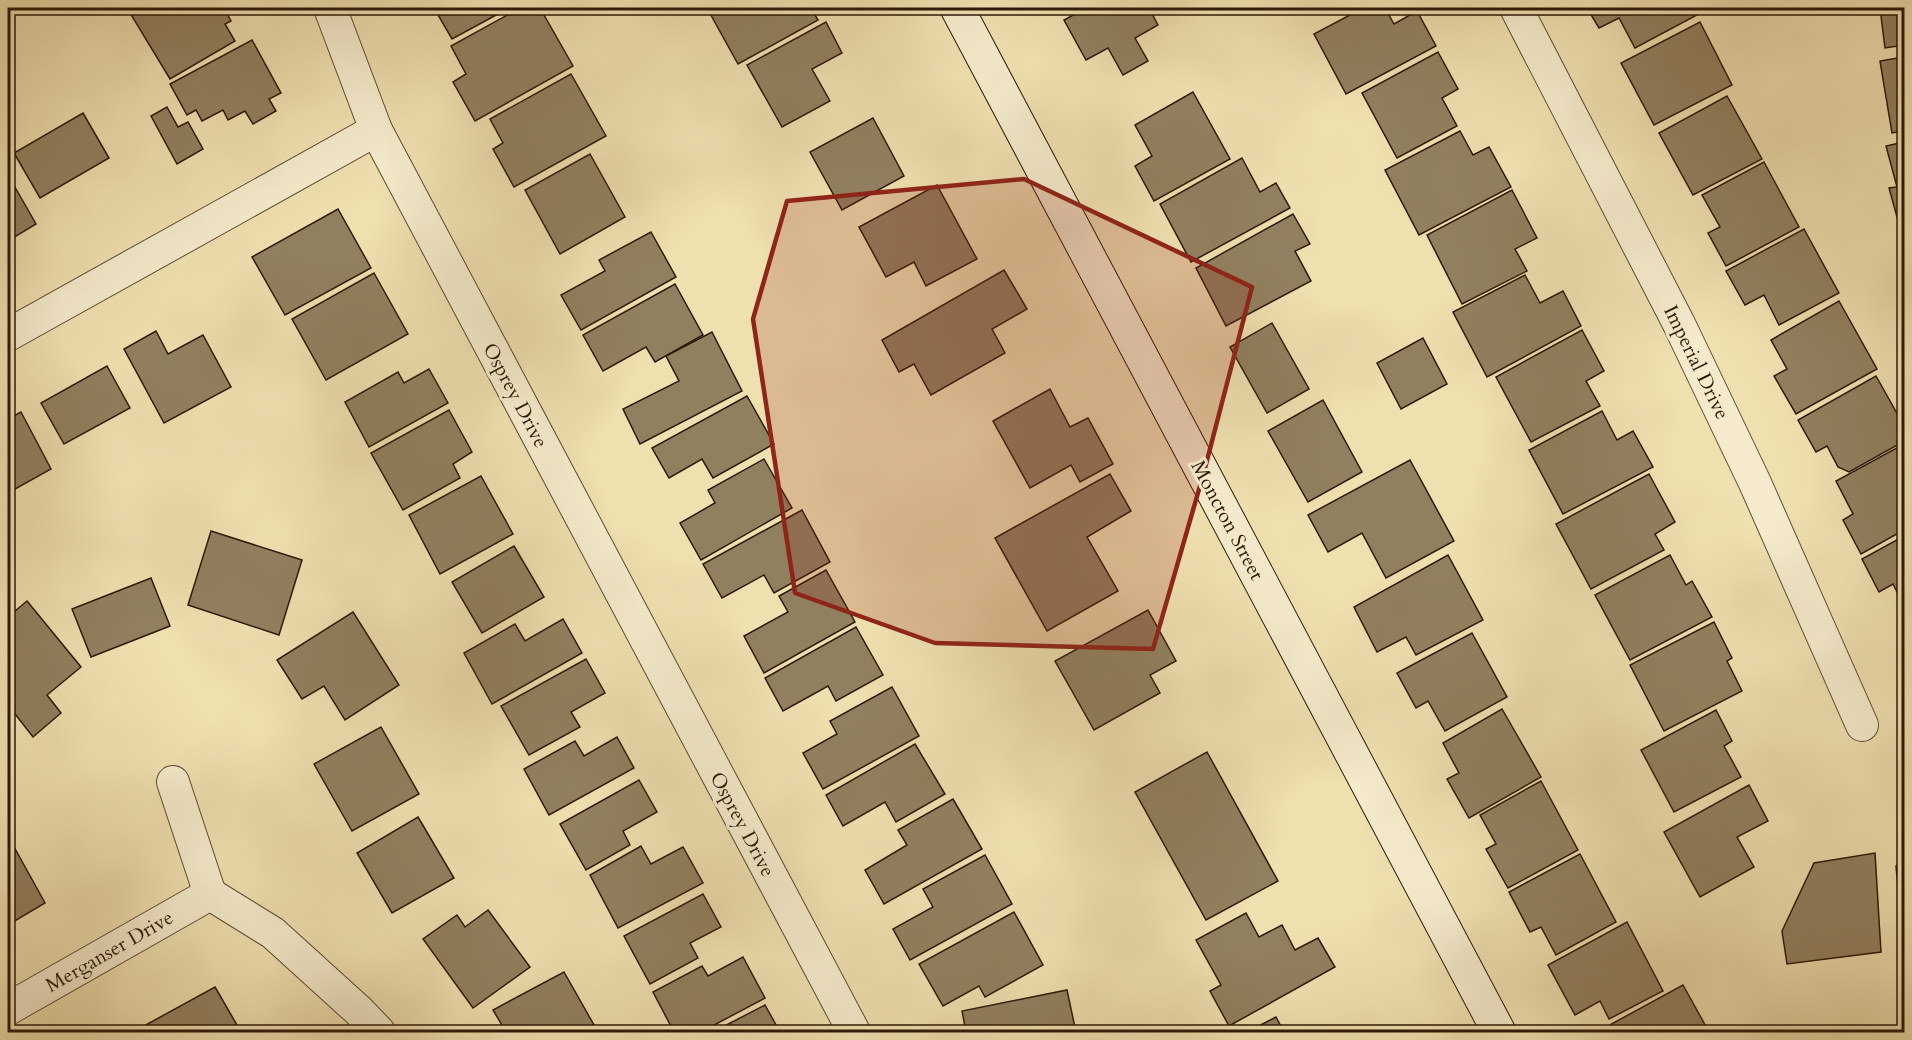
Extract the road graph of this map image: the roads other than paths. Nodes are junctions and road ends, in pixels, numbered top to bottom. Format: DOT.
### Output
graph roads {
  1 [pos="330,8"];
  2 [pos="957,8"];
  3 [pos="1516,8"];
  4 [pos="376,130"];
  5 [pos="8,335"];
  6 [pos="1862,725"];
  7 [pos="173,782"];
  8 [pos="210,894"];
  9 [pos="8,1009"];
  10 [pos="379,1032"];
  11 [pos="854,1032"];
  12 [pos="1499,1032"];
  1 -- 4 [label="street, Osprey Drive"];
  2 -- 12 [label="street, Moncton Street"];
  3 -- 6 [label="street, Imperial Drive"];
  4 -- 5 [label="street"];
  4 -- 11 [label="street, Osprey Drive"];
  7 -- 8 [label="street"];
  8 -- 9 [label="street, Merganser Drive"];
  8 -- 10 [label="street"];
}
